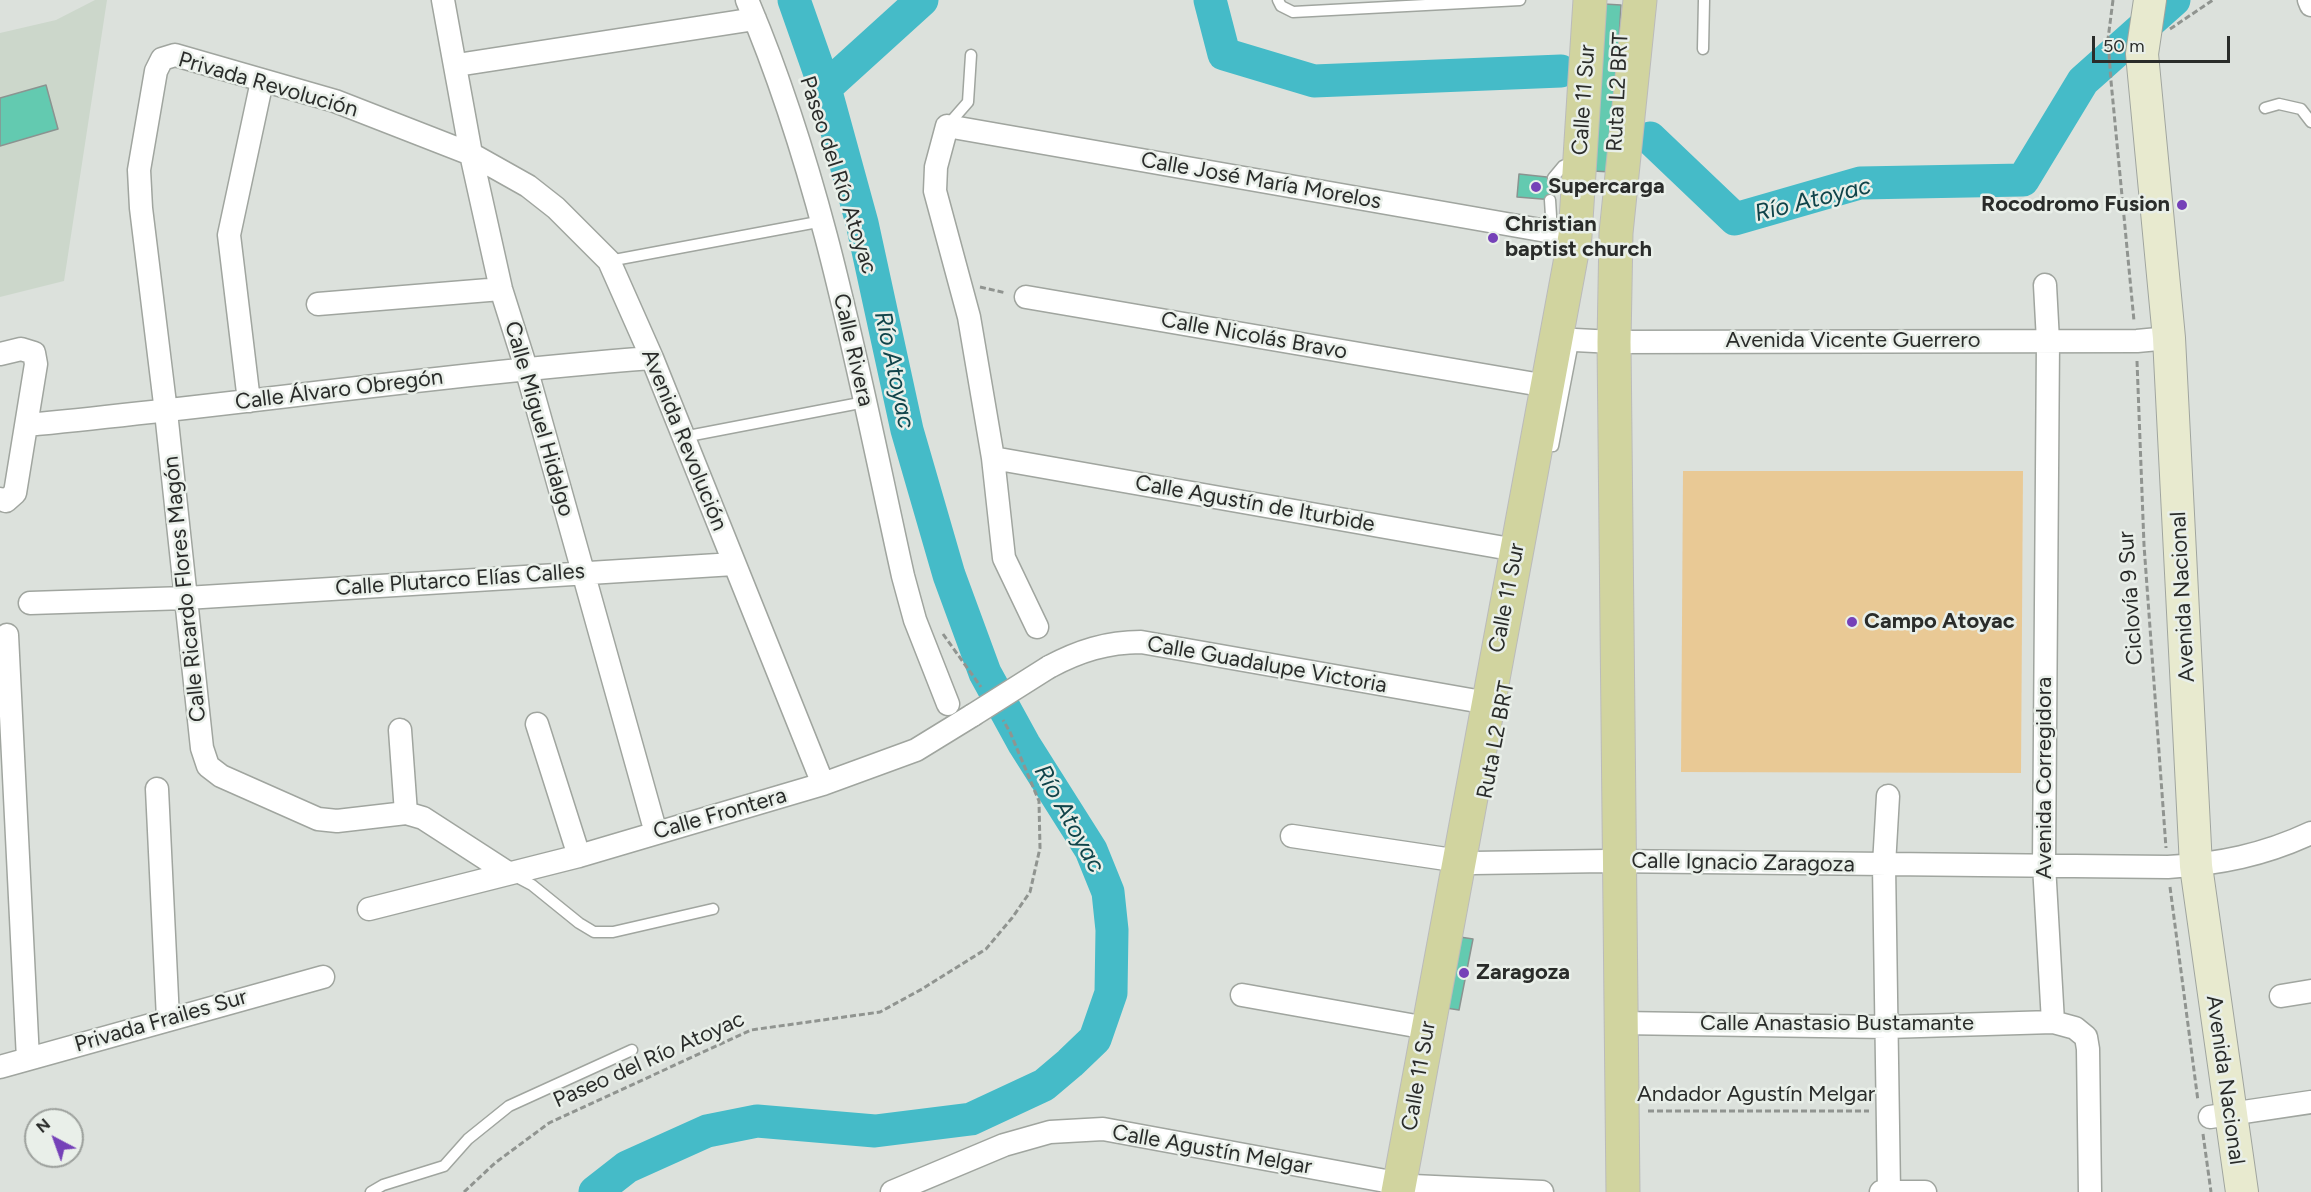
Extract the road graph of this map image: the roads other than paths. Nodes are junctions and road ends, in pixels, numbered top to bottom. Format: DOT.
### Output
graph roads {
  1 [pos="443,0"];
  2 [pos="1278,0"];
  3 [pos="1520,0"];
  4 [pos="1590,0"];
  5 [pos="1640,0"];
  6 [pos="1704,0"];
  7 [pos="2134,0"];
  8 [pos="2150,0"];
  9 [pos="2309,0"];
  10 [pos="2311,5"];
  11 [pos="751,9"];
  12 [pos="1703,49"];
  13 [pos="970,55"];
  14 [pos="2127,64"];
  15 [pos="457,65"];
  16 [pos="262,81"];
  17 [pos="1617,107"];
  18 [pos="2265,108"];
  19 [pos="2311,122"];
  20 [pos="947,126"];
  21 [pos="471,154"];
  22 [pos="1580,159"];
  23 [pos="1553,177"];
  24 [pos="1550,200"];
  25 [pos="823,221"];
  26 [pos="1575,235"];
  27 [pos="609,261"];
  28 [pos="2045,285"];
  29 [pos="501,289"];
  30 [pos="1603,295"];
  31 [pos="1026,297"];
  32 [pos="318,304"];
  33 [pos="1568,335"];
  34 [pos="2152,339"];
  35 [pos="2048,341"];
  36 [pos="1603,342"];
  37 [pos="0,354"];
  38 [pos="652,358"];
  39 [pos="526,368"];
  40 [pos="1547,386"];
  41 [pos="249,401"];
  42 [pos="865,402"];
  43 [pos="166,412"];
  44 [pos="27,425"];
  45 [pos="683,437"];
  46 [pos="1551,456"];
  47 [pos="993,458"];
  48 [pos="0,499"];
  49 [pos="1516,550"];
  50 [pos="734,564"];
  51 [pos="584,572"];
  52 [pos="186,598"];
  53 [pos="30,603"];
  54 [pos="1037,627"];
  55 [pos="7,635"];
  56 [pos="1049,667"];
  57 [pos="1488,703"];
  58 [pos="948,704"];
  59 [pos="537,724"];
  60 [pos="400,730"];
  61 [pos="823,784"];
  62 [pos="157,789"];
  63 [pos="1888,796"];
  64 [pos="406,813"];
  65 [pos="656,833"];
  66 [pos="2311,833"];
  67 [pos="1292,836"];
  68 [pos="579,856"];
  69 [pos="1609,861"];
  70 [pos="1470,863"];
  71 [pos="1884,865"];
  72 [pos="2044,865"];
  73 [pos="2182,866"];
  74 [pos="508,873"];
  75 [pos="369,909"];
  76 [pos="713,909"];
  77 [pos="323,977"];
  78 [pos="2311,991"];
  79 [pos="1242,995"];
  80 [pos="2280,996"];
  81 [pos="168,1020"];
  82 [pos="2054,1022"];
  83 [pos="1620,1023"];
  84 [pos="1887,1027"];
  85 [pos="1427,1028"];
  86 [pos="632,1050"];
  87 [pos="28,1059"];
  88 [pos="0,1067"];
  89 [pos="2311,1102"];
  90 [pos="2210,1116"];
  91 [pos="1408,1186"];
  92 [pos="371,1192"];
  93 [pos="892,1192"];
  94 [pos="1542,1192"];
  95 [pos="1623,1192"];
  96 [pos="1881,1192"];
  97 [pos="1889,1192"];
  98 [pos="1925,1192"];
  99 [pos="2090,1192"];
  100 [pos="2223,1192"];
  101 [pos="2242,1192"];
  1 -- 15 [label="street, Calle Miguel Hidalgo"];
  2 -- 3 [label="lane"];
  4 -- 22 [label="main road, Calle 11 Sur"];
  5 -- 36 [label="main road, Calle 11 Sur"];
  6 -- 12 [label="lane"];
  7 -- 14 [label="main road, Avenida Nacional"];
  8 -- 14 [label="main road, Avenida Nacional"];
  9 -- 10 [label="street"];
  11 -- 15 [label="street"];
  11 -- 25 [label="street, Calle Rivera"];
  13 -- 20 [label="lane"];
  14 -- 34 [label="main road, Avenida Nacional"];
  15 -- 21 [label="street, Calle Miguel Hidalgo"];
  16 -- 21 [label="street, Privada Revolución"];
  16 -- 41 [label="street"];
  16 -- 43 [label="street, Privada Revolución"];
  17 -- 30 [label="lane, Ruta L2 BRT"];
  18 -- 19 [label="lane"];
  20 -- 26 [label="street, Calle José María Morelos"];
  20 -- 47 [label="street"];
  21 -- 27 [label="street, Avenida Revolución"];
  21 -- 29 [label="street, Calle Miguel Hidalgo"];
  22 -- 23 [label="lane"];
  22 -- 26 [label="main road, Calle 11 Sur"];
  24 -- 26 [label="lane"];
  25 -- 27 [label="lane"];
  25 -- 42 [label="street, Calle Rivera"];
  26 -- 33 [label="main road, Calle 11 Sur"];
  27 -- 38 [label="street, Avenida Revolución"];
  28 -- 35 [label="street, Avenida Corregidora"];
  29 -- 32 [label="street"];
  29 -- 39 [label="street, Calle Miguel Hidalgo"];
  31 -- 40 [label="street, Calle Nicolás Bravo"];
  33 -- 36 [label="street, Avenida Vicente Guerrero"];
  33 -- 40 [label="main road, Calle 11 Sur"];
  33 -- 46 [label="lane"];
  34 -- 35 [label="street, Avenida Vicente Guerrero"];
  34 -- 73 [label="main road, Avenida Nacional"];
  35 -- 36 [label="street, Avenida Vicente Guerrero"];
  35 -- 72 [label="street, Avenida Corregidora"];
  36 -- 69 [label="main road, Calle 11 Sur"];
  37 -- 44 [label="street"];
  38 -- 39 [label="street, Calle Álvaro Obregón"];
  38 -- 45 [label="street, Avenida Revolución"];
  39 -- 41 [label="street, Calle Álvaro Obregón"];
  39 -- 51 [label="street, Calle Miguel Hidalgo"];
  40 -- 49 [label="main road, Calle 11 Sur"];
  41 -- 43 [label="street, Calle Álvaro Obregón"];
  42 -- 45 [label="lane"];
  42 -- 58 [label="street, Calle Rivera"];
  43 -- 44 [label="street, Calle Álvaro Obregón"];
  43 -- 52 [label="street, Calle Ricardo Flores Magón"];
  44 -- 48 [label="street"];
  45 -- 50 [label="street, Avenida Revolución"];
  47 -- 49 [label="street, Calle Agustín de Iturbide"];
  47 -- 54 [label="street"];
  49 -- 57 [label="main road, Calle 11 Sur"];
  50 -- 51 [label="street, Calle Plutarco Elías Calles"];
  50 -- 61 [label="street, Avenida Revolución"];
  51 -- 52 [label="street, Calle Plutarco Elías Calles"];
  51 -- 65 [label="street, Calle Miguel Hidalgo"];
  52 -- 53 [label="street, Calle Plutarco Elías Calles"];
  52 -- 64 [label="street, Calle Ricardo Flores Magón"];
  55 -- 87 [label="street"];
  56 -- 57 [label="street, Calle Guadalupe Victoria"];
  56 -- 61 [label="street, Calle Frontera, bridge"];
  57 -- 70 [label="main road, Calle 11 Sur"];
  59 -- 68 [label="street"];
  60 -- 64 [label="street"];
  61 -- 65 [label="street, Calle Frontera"];
  62 -- 81 [label="street"];
  63 -- 71 [label="street"];
  64 -- 74 [label="street"];
  65 -- 68 [label="street, Calle Frontera"];
  66 -- 73 [label="street, Calle Ignacio Zaragoza"];
  67 -- 70 [label="street, Calle Ignacio Zaragoza"];
  68 -- 74 [label="street, Calle Frontera"];
  69 -- 70 [label="street, Calle Ignacio Zaragoza"];
  69 -- 71 [label="street, Calle Ignacio Zaragoza"];
  69 -- 83 [label="main road, Calle 11 Sur"];
  70 -- 85 [label="main road, Calle 11 Sur"];
  71 -- 72 [label="street, Calle Ignacio Zaragoza"];
  71 -- 84 [label="street"];
  72 -- 73 [label="street, Calle Ignacio Zaragoza"];
  72 -- 82 [label="street, Avenida Corregidora"];
  73 -- 90 [label="main road, Avenida Nacional"];
  74 -- 75 [label="street, Calle Frontera"];
  74 -- 76 [label="lane"];
  77 -- 81 [label="street, Privada Frailes Sur"];
  78 -- 80 [label="street"];
  79 -- 85 [label="street"];
  81 -- 87 [label="street, Privada Frailes Sur"];
  82 -- 84 [label="street, Calle Anastasio Bustamante"];
  82 -- 99 [label="street"];
  83 -- 84 [label="street, Calle Anastasio Bustamante"];
  83 -- 95 [label="main road, Calle 11 Sur"];
  84 -- 97 [label="street"];
  85 -- 91 [label="main road, Calle 11 Sur"];
  86 -- 92 [label="lane"];
  87 -- 88 [label="street, Privada Frailes Sur"];
  89 -- 90 [label="street"];
  90 -- 100 [label="main road, Avenida Nacional"];
  90 -- 101 [label="main road, Avenida Nacional"];
  91 -- 93 [label="street, Calle Agustín Melgar"];
  91 -- 94 [label="street, Calle Agustín Melgar"];
  96 -- 97 [label="street"];
  97 -- 98 [label="street"];
}
